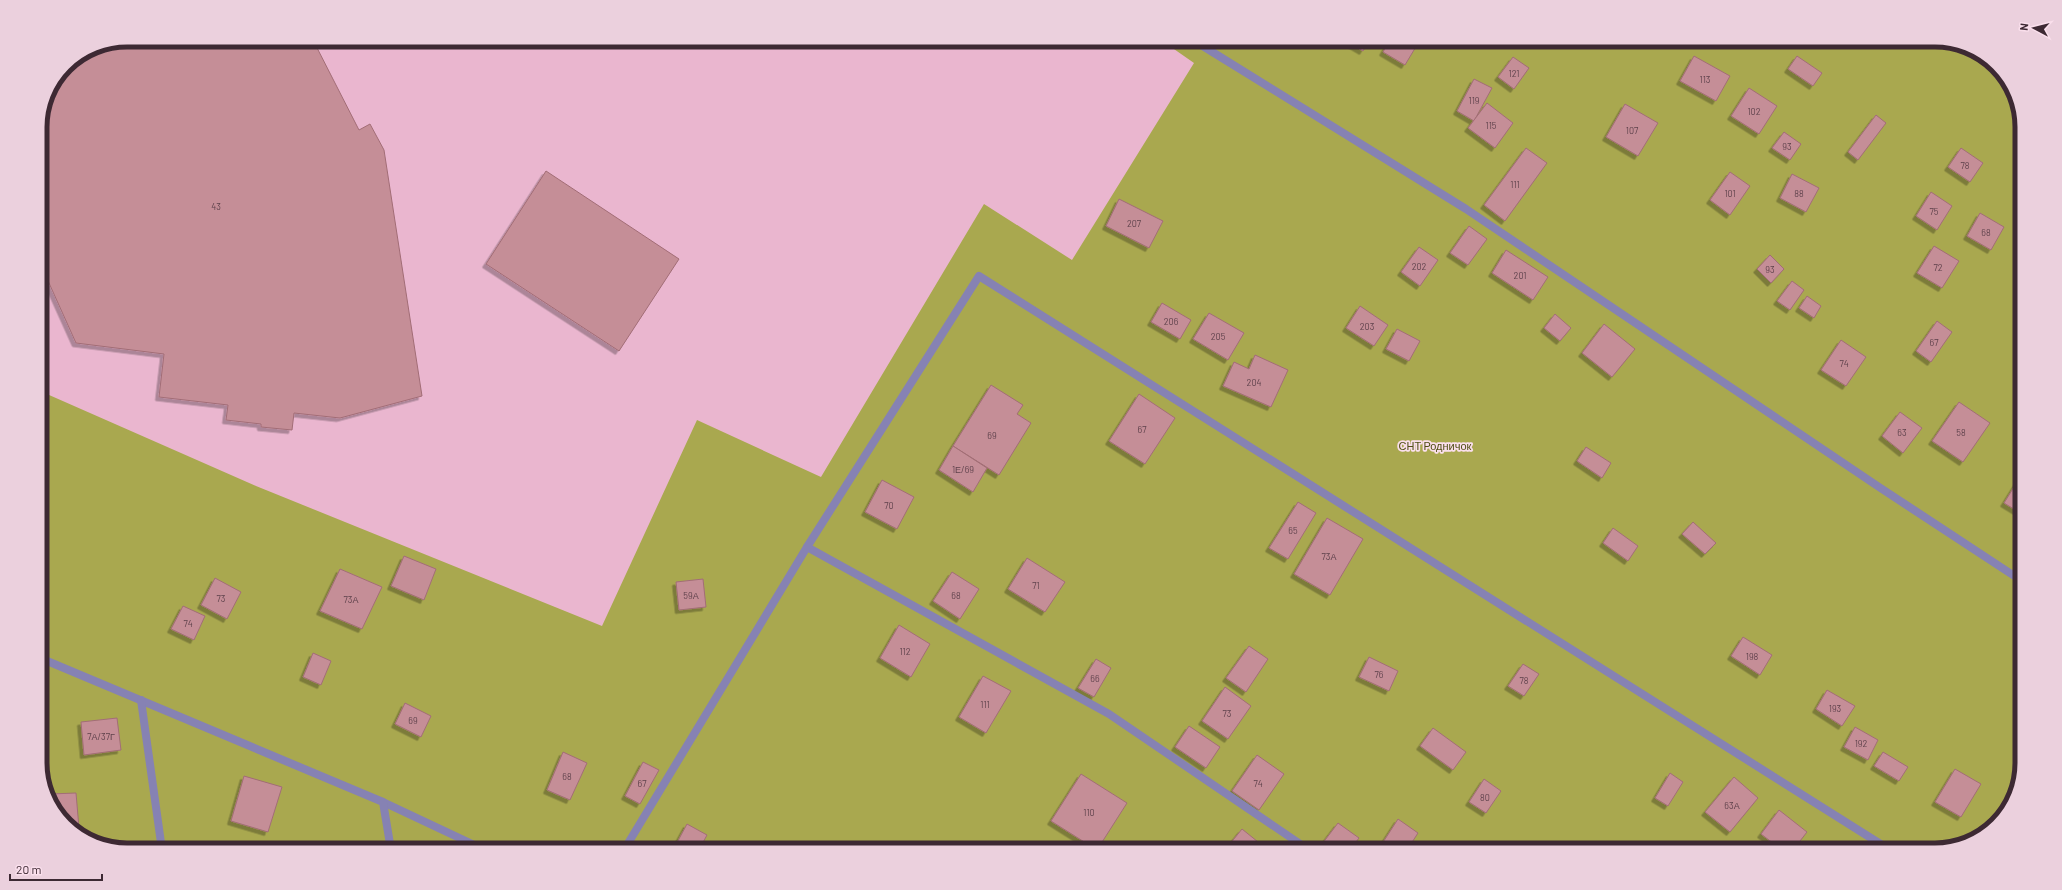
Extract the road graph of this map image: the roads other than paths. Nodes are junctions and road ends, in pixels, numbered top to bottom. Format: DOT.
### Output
graph roads {
  1 [pos="1204,47"];
  2 [pos="807,547"];
  3 [pos="2015,576"];
  4 [pos="47,661"];
  5 [pos="141,700"];
  6 [pos="382,802"];
  7 [pos="161,843"];
  8 [pos="390,843"];
  9 [pos="470,843"];
  10 [pos="628,843"];
  11 [pos="1299,843"];
  12 [pos="1879,843"];
  1 -- 3 [label="street"];
  2 -- 10 [label="street"];
  2 -- 11 [label="street"];
  2 -- 12 [label="street"];
  4 -- 5 [label="street"];
  5 -- 6 [label="street"];
  5 -- 7 [label="street"];
  6 -- 8 [label="street"];
  6 -- 9 [label="street"];
}
